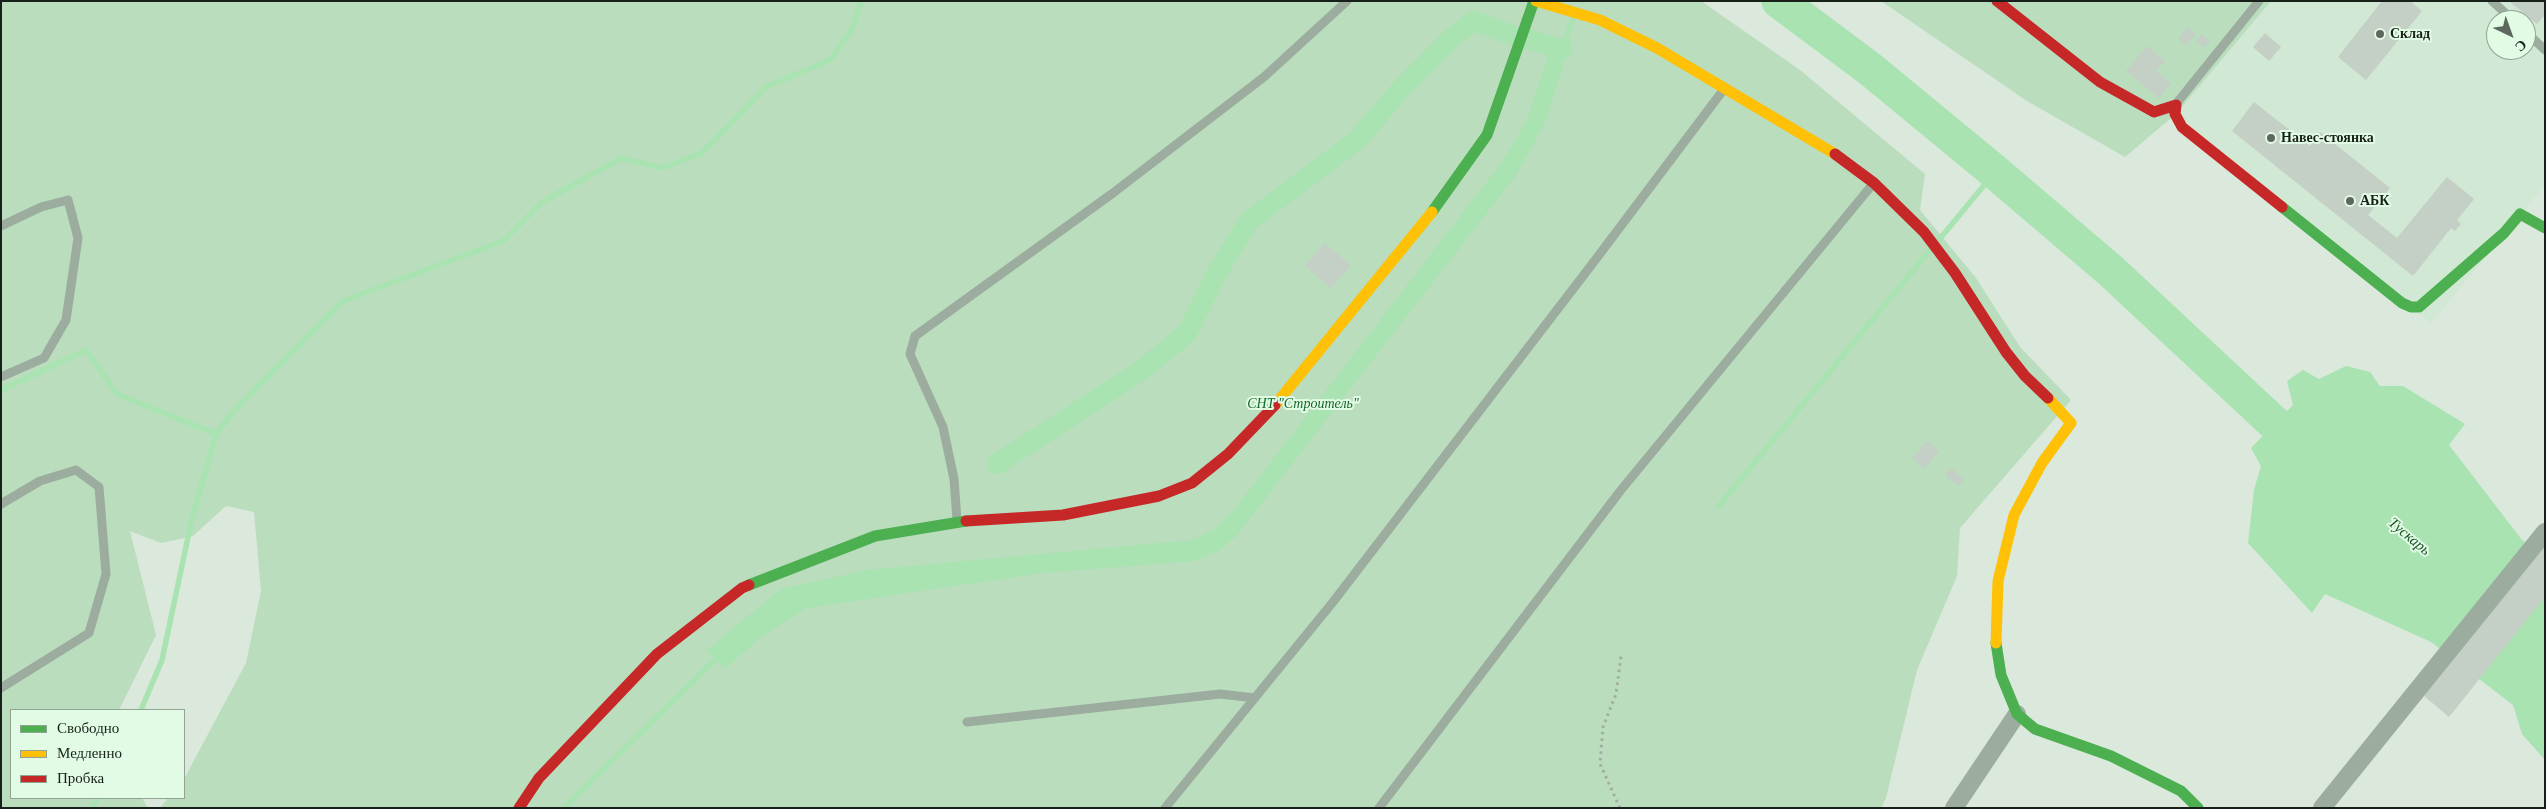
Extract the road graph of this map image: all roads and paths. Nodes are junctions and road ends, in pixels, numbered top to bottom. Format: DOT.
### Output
graph roads {
  1 [pos="1346,1"];
  2 [pos="1535,1"];
  3 [pos="1997,1"];
  4 [pos="2492,1"];
  5 [pos="2256,2"];
  6 [pos="2502,10"];
  7 [pos="1726,87"];
  8 [pos="2176,105"];
  9 [pos="1874,182"];
  10 [pos="1,226"];
  11 [pos="2545,228"];
  12 [pos="1,377"];
  13 [pos="1,504"];
  14 [pos="957,522"];
  15 [pos="2541,536"];
  16 [pos="1621,656"];
  17 [pos="1,688"];
  18 [pos="1255,698"];
  19 [pos="2018,714"];
  20 [pos="968,722"];
  21 [pos="519,808"];
  22 [pos="1165,808"];
  23 [pos="1379,808"];
  24 [pos="1620,808"];
  25 [pos="1954,808"];
  26 [pos="2198,808"];
  27 [pos="2322,808"];
  1 -- 14 [label="lane"];
  2 -- 7 [label="street"];
  2 -- 14 [label="street"];
  3 -- 8 [label="street"];
  4 -- 6 [label="lane"];
  5 -- 8 [label="lane"];
  7 -- 9 [label="street"];
  7 -- 18 [label="lane"];
  8 -- 11 [label="street"];
  9 -- 19 [label="street"];
  9 -- 23 [label="lane"];
  10 -- 12 [label="lane"];
  13 -- 17 [label="lane"];
  14 -- 21 [label="street"];
  15 -- 27 [label="street"];
  16 -- 24 [label="path"];
  18 -- 20 [label="lane"];
  18 -- 22 [label="lane"];
  19 -- 25 [label="street"];
  19 -- 26 [label="street"];
}
